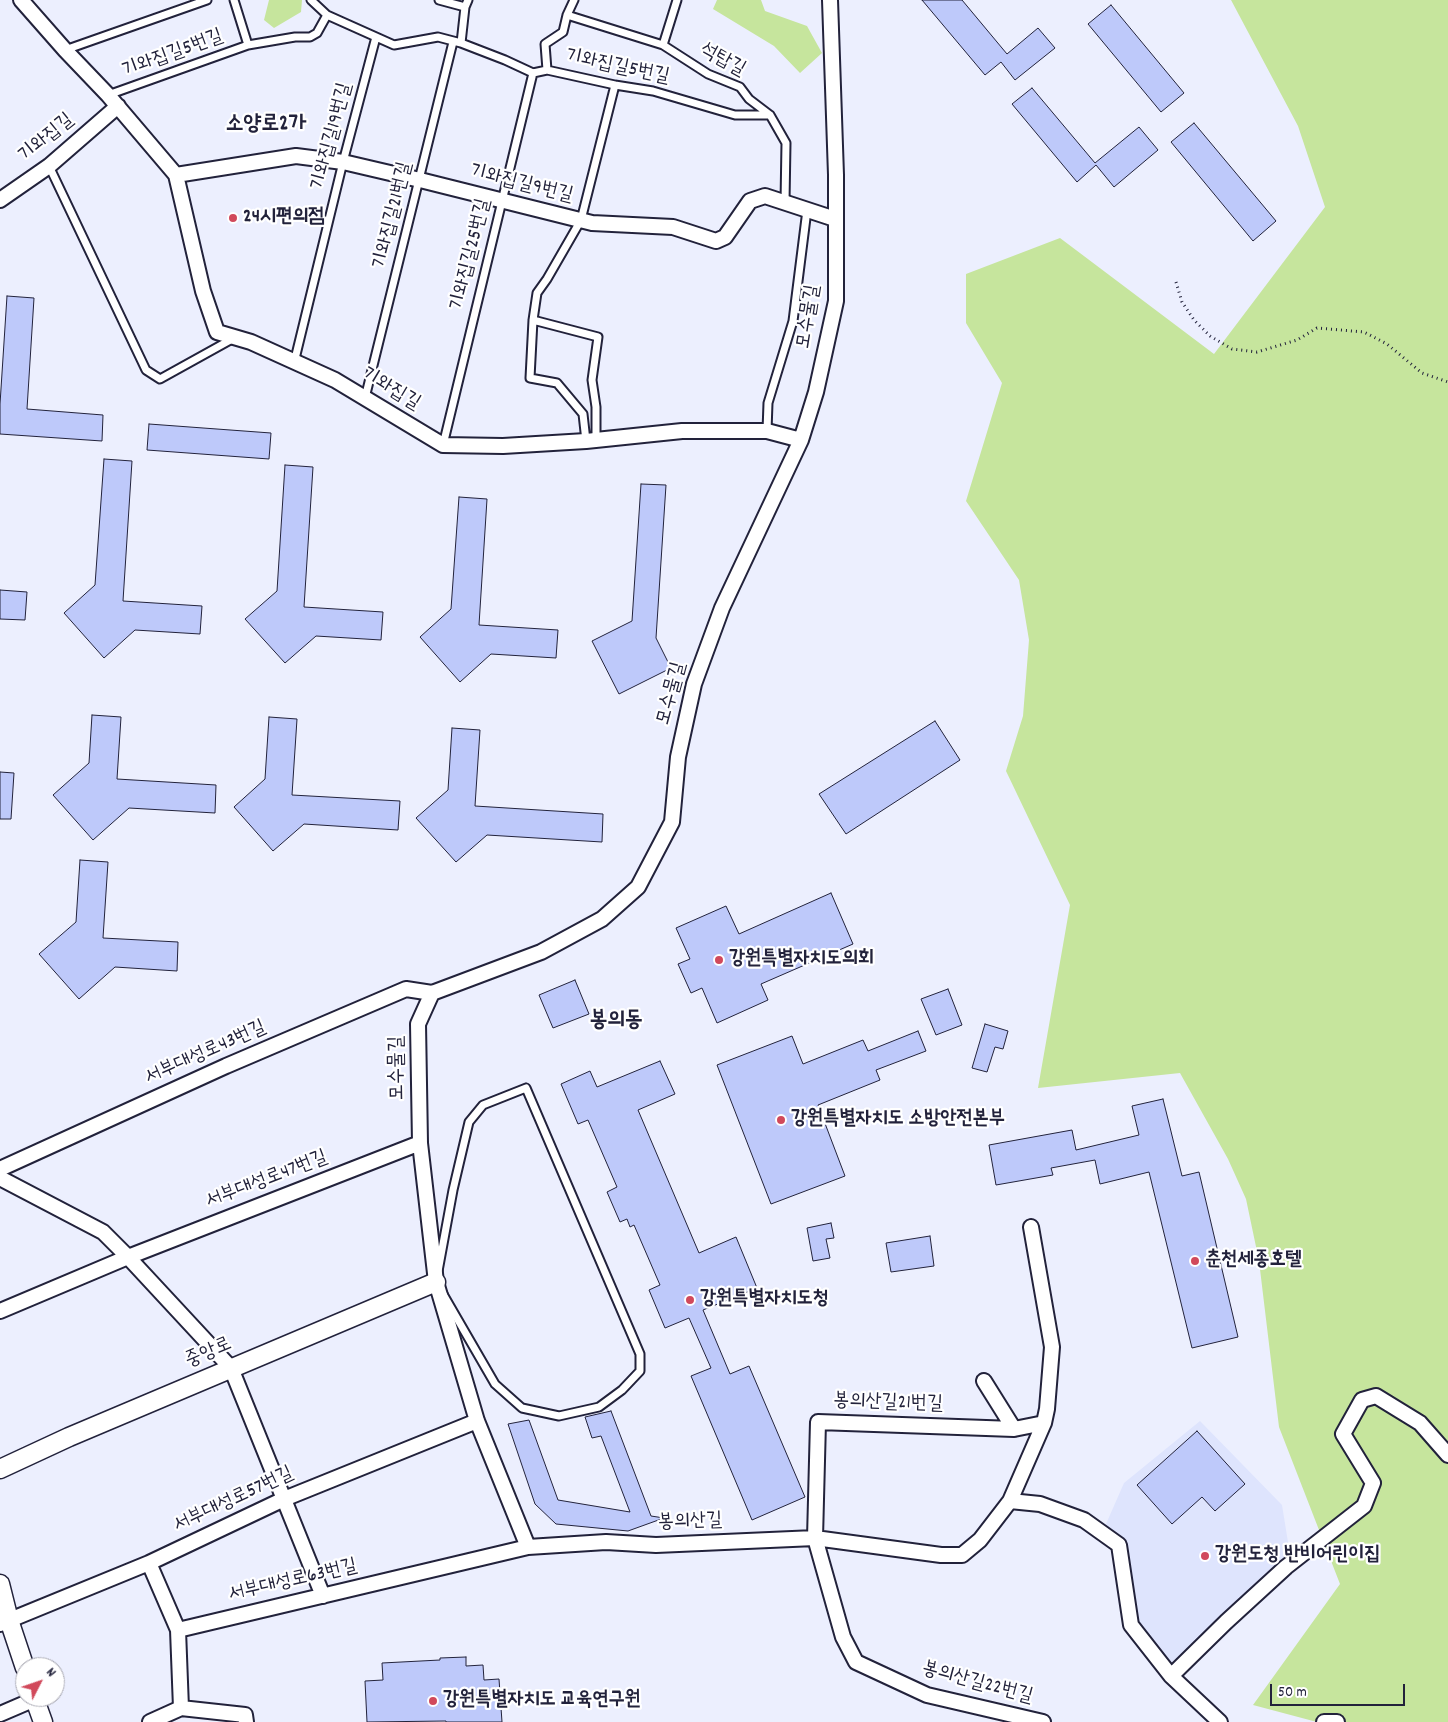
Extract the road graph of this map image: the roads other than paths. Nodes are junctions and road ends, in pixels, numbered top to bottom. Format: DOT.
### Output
graph roads {
  1 [pos="21,0"];
  2 [pos="207,0"];
  3 [pos="234,0"];
  4 [pos="311,0"];
  5 [pos="439,0"];
  6 [pos="574,0"];
  7 [pos="677,0"];
  8 [pos="830,0"];
  9 [pos="467,3"];
  10 [pos="327,15"];
  11 [pos="567,15"];
  12 [pos="376,37"];
  13 [pos="457,42"];
  14 [pos="248,45"];
  15 [pos="663,45"];
  16 [pos="64,50"];
  17 [pos="547,70"];
  18 [pos="533,73"];
  19 [pos="615,85"];
  20 [pos="108,95"];
  21 [pos="118,106"];
  22 [pos="770,115"];
  23 [pos="343,162"];
  24 [pos="49,166"];
  25 [pos="176,175"];
  26 [pos="420,180"];
  27 [pos="0,200"];
  28 [pos="501,200"];
  29 [pos="785,202"];
  30 [pos="807,210"];
  31 [pos="835,219"];
  32 [pos="582,220"];
  33 [pos="533,320"];
  34 [pos="234,338"];
  35 [pos="294,363"];
  36 [pos="365,398"];
  37 [pos="767,431"];
  38 [pos="591,440"];
  39 [pos="801,440"];
  40 [pos="443,445"];
  41 [pos="432,993"];
  42 [pos="420,1143"];
  43 [pos="0,1170"];
  44 [pos="0,1178"];
  45 [pos="1032,1227"];
  46 [pos="128,1257"];
  47 [pos="436,1282"];
  48 [pos="0,1310"];
  49 [pos="231,1368"];
  50 [pos="984,1381"];
  51 [pos="476,1421"];
  52 [pos="1044,1423"];
  53 [pos="1014,1429"];
  54 [pos="1448,1455"];
  55 [pos="0,1469"];
  56 [pos="284,1499"];
  57 [pos="1010,1501"];
  58 [pos="815,1538"];
  59 [pos="528,1547"];
  60 [pos="148,1563"];
  61 [pos="0,1584"];
  62 [pos="323,1596"];
  63 [pos="5,1622"];
  64 [pos="178,1630"];
  65 [pos="20,1657"];
  66 [pos="1171,1676"];
  67 [pos="15,1707"];
  68 [pos="38,1707"];
  69 [pos="181,1708"];
  70 [pos="0,1714"];
  71 [pos="44,1722"];
  72 [pos="150,1722"];
  73 [pos="246,1722"];
  74 [pos="1043,1722"];
  75 [pos="1220,1722"];
  76 [pos="1324,1722"];
  77 [pos="1337,1722"];
  1 -- 16 [label="street, 기와집길"];
  2 -- 16 [label="lane"];
  3 -- 14 [label="lane, 기와집길5번길"];
  4 -- 10 [label="lane"];
  5 -- 9 [label="lane"];
  6 -- 11 [label="lane"];
  7 -- 15 [label="lane"];
  8 -- 31 [label="street, 모수물길"];
  9 -- 13 [label="lane"];
  10 -- 12 [label="lane"];
  10 -- 14 [label="lane, 기와집길5번길"];
  11 -- 15 [label="lane, 석탑길"];
  11 -- 17 [label="lane"];
  12 -- 13 [label="lane"];
  12 -- 23 [label="lane, 기와집길19번길"];
  13 -- 18 [label="lane"];
  13 -- 26 [label="lane, 기와집길21번길"];
  14 -- 20 [label="lane, 기와집길5번길"];
  15 -- 22 [label="lane, 석탑길"];
  16 -- 20 [label="street, 기와집길"];
  17 -- 18 [label="lane, 기와집길5번길"];
  17 -- 19 [label="lane, 기와집길5번길"];
  18 -- 28 [label="lane, 기와집길25번길"];
  19 -- 22 [label="lane, 기와집길5번길"];
  19 -- 32 [label="lane"];
  20 -- 21 [label="street, 기와집길"];
  21 -- 24 [label="street, 기와집길"];
  21 -- 25 [label="street, 기와집길"];
  22 -- 29 [label="lane, 석탑길"];
  23 -- 25 [label="street, 기와집길9번길"];
  23 -- 26 [label="street, 기와집길9번길"];
  23 -- 35 [label="lane, 기와집길19번길"];
  24 -- 27 [label="street, 기와집길"];
  24 -- 34 [label="lane"];
  25 -- 34 [label="street, 기와집길"];
  26 -- 28 [label="street, 기와집길9번길"];
  26 -- 36 [label="lane, 기와집길21번길"];
  28 -- 32 [label="street, 기와집길9번길"];
  28 -- 40 [label="lane, 기와집길25번길"];
  29 -- 30 [label="street, 기와집길9번길"];
  29 -- 32 [label="street, 기와집길9번길"];
  30 -- 31 [label="street, 기와집길9번길"];
  30 -- 37 [label="lane"];
  31 -- 39 [label="street, 모수물길"];
  32 -- 33 [label="lane"];
  33 -- 38 [label="lane"];
  33 -- 38 [label="lane"];
  34 -- 35 [label="street, 기와집길"];
  35 -- 36 [label="street, 기와집길"];
  36 -- 40 [label="street, 기와집길"];
  37 -- 38 [label="street"];
  37 -- 39 [label="street"];
  38 -- 40 [label="street"];
  39 -- 41 [label="street, 모수물길"];
  41 -- 42 [label="street, 모수물길"];
  41 -- 43 [label="street, 서부대성로43번길"];
  42 -- 46 [label="street, 서부대성로47번길"];
  42 -- 47 [label="street, 모수물길"];
  44 -- 46 [label="street"];
  45 -- 52 [label="street, 봉의산길"];
  46 -- 48 [label="street, 서부대성로47번길"];
  46 -- 49 [label="street"];
  47 -- 47 [label="lane"];
  47 -- 49 [label="street, 중앙로"];
  47 -- 51 [label="street"];
  49 -- 55 [label="street, 중앙로"];
  49 -- 56 [label="street"];
  50 -- 53 [label="street"];
  51 -- 56 [label="street, 서부대성로57번길"];
  51 -- 59 [label="street"];
  52 -- 53 [label="street, 봉의산길21번길"];
  52 -- 57 [label="street, 봉의산길"];
  53 -- 58 [label="street, 봉의산길21번길"];
  54 -- 66 [label="street"];
  56 -- 60 [label="street, 서부대성로57번길"];
  56 -- 62 [label="street"];
  57 -- 58 [label="street, 봉의산길"];
  57 -- 66 [label="street"];
  58 -- 59 [label="street, 봉의산길"];
  58 -- 74 [label="street, 봉의산길22번길"];
  59 -- 62 [label="street, 서부대성로63번길"];
  60 -- 63 [label="street, 서부대성로57번길"];
  60 -- 64 [label="street"];
  61 -- 63 [label="street"];
  62 -- 64 [label="street, 서부대성로63번길"];
  63 -- 65 [label="street"];
  64 -- 69 [label="street"];
  66 -- 75 [label="street"];
  67 -- 70 [label="street"];
  68 -- 71 [label="street"];
  69 -- 72 [label="street"];
  69 -- 73 [label="street"];
  76 -- 77 [label="street"];
}
